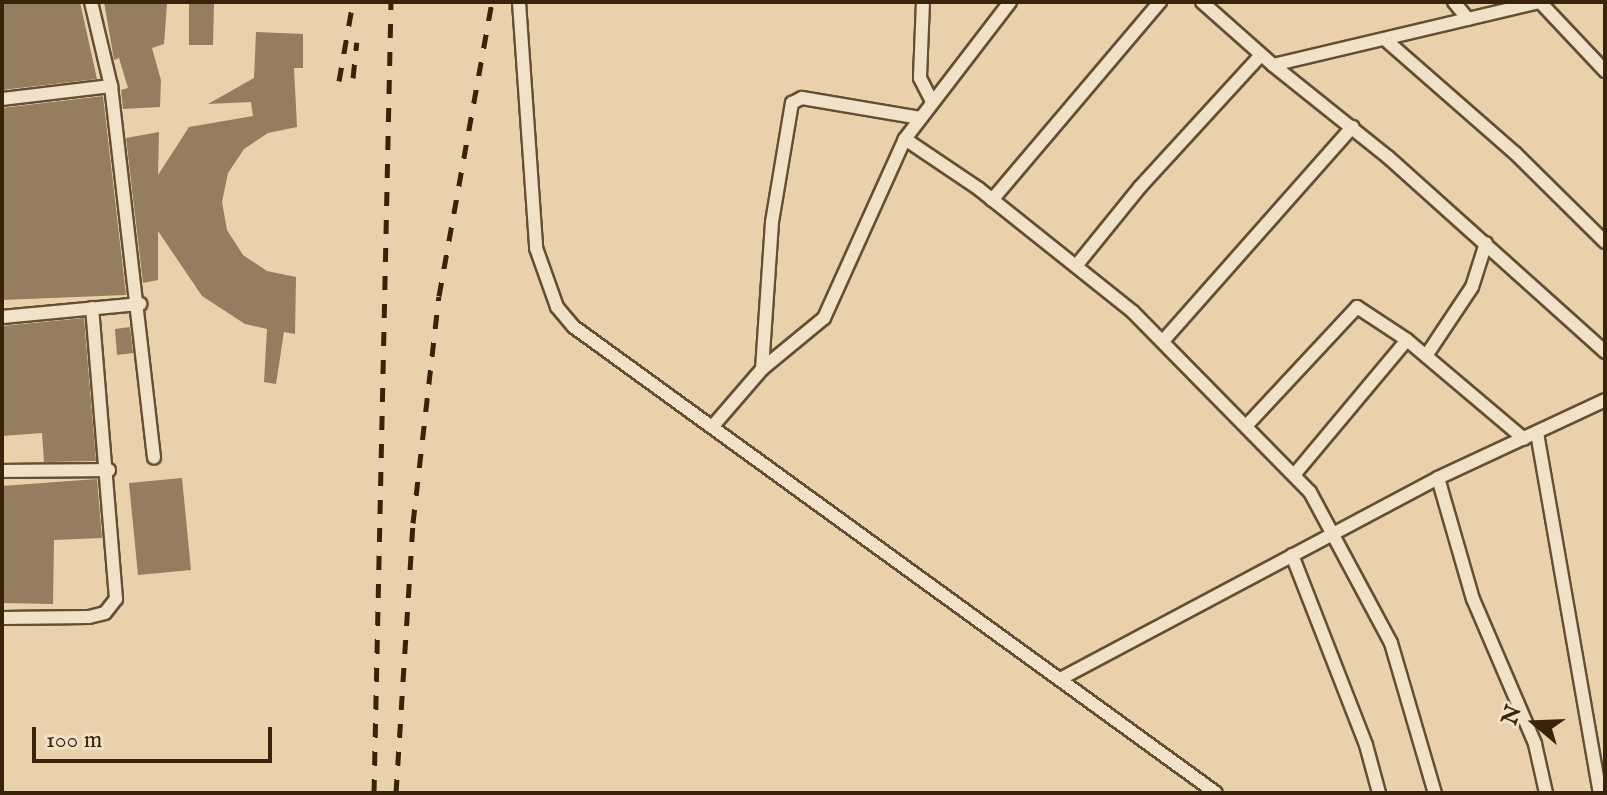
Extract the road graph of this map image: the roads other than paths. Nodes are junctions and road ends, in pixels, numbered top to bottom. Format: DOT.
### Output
graph roads {
  1 [pos="91,2"];
  2 [pos="519,2"];
  3 [pos="923,2"];
  4 [pos="1010,2"];
  5 [pos="1160,2"];
  6 [pos="1202,2"];
  7 [pos="1454,2"];
  8 [pos="1540,2"];
  9 [pos="1468,19"];
  10 [pos="1388,42"];
  11 [pos="1261,55"];
  12 [pos="1273,65"];
  13 [pos="1605,71"];
  14 [pos="111,86"];
  15 [pos="2,99"];
  16 [pos="932,102"];
  17 [pos="920,118"];
  18 [pos="1352,127"];
  19 [pos="905,139"];
  20 [pos="992,200"];
  21 [pos="1605,242"];
  22 [pos="1486,243"];
  23 [pos="1076,266"];
  24 [pos="140,304"];
  25 [pos="92,308"];
  26 [pos="2,317"];
  27 [pos="1407,340"];
  28 [pos="1163,341"];
  29 [pos="1605,352"];
  30 [pos="1426,356"];
  31 [pos="762,369"];
  32 [pos="1605,400"];
  33 [pos="1248,424"];
  34 [pos="712,427"];
  35 [pos="1537,433"];
  36 [pos="1524,439"];
  37 [pos="154,458"];
  38 [pos="109,470"];
  39 [pos="2,471"];
  40 [pos="1294,475"];
  41 [pos="1438,478"];
  42 [pos="1332,535"];
  43 [pos="1292,555"];
  44 [pos="2,618"];
  45 [pos="1062,678"];
  46 [pos="1216,793"];
  47 [pos="1379,793"];
  48 [pos="1435,793"];
  49 [pos="1546,793"];
  50 [pos="1600,793"];
  1 -- 14 [label="street"];
  2 -- 34 [label="street"];
  3 -- 16 [label="street"];
  4 -- 16 [label="street"];
  5 -- 20 [label="street"];
  6 -- 11 [label="street"];
  7 -- 9 [label="street"];
  8 -- 9 [label="street"];
  8 -- 13 [label="street"];
  9 -- 10 [label="street"];
  10 -- 12 [label="street"];
  10 -- 21 [label="street"];
  11 -- 12 [label="street"];
  11 -- 23 [label="street"];
  12 -- 18 [label="street"];
  14 -- 15 [label="street"];
  14 -- 24 [label="street"];
  16 -- 17 [label="street"];
  17 -- 19 [label="street"];
  17 -- 31 [label="street"];
  18 -- 22 [label="street"];
  18 -- 28 [label="street"];
  19 -- 20 [label="street"];
  19 -- 31 [label="street"];
  20 -- 23 [label="street"];
  22 -- 29 [label="street"];
  22 -- 30 [label="street"];
  23 -- 28 [label="street"];
  24 -- 25 [label="street"];
  24 -- 37 [label="street"];
  25 -- 26 [label="street"];
  25 -- 38 [label="street"];
  27 -- 30 [label="street"];
  27 -- 33 [label="street"];
  27 -- 40 [label="street"];
  28 -- 33 [label="street"];
  30 -- 36 [label="street"];
  31 -- 34 [label="street"];
  32 -- 35 [label="street"];
  33 -- 40 [label="street"];
  34 -- 45 [label="street"];
  35 -- 36 [label="street"];
  35 -- 50 [label="street"];
  36 -- 41 [label="street"];
  38 -- 39 [label="street"];
  38 -- 44 [label="street"];
  40 -- 42 [label="street"];
  41 -- 42 [label="street"];
  41 -- 49 [label="street"];
  42 -- 43 [label="street"];
  42 -- 48 [label="street"];
  43 -- 45 [label="street"];
  43 -- 47 [label="street"];
  45 -- 46 [label="street"];
}
